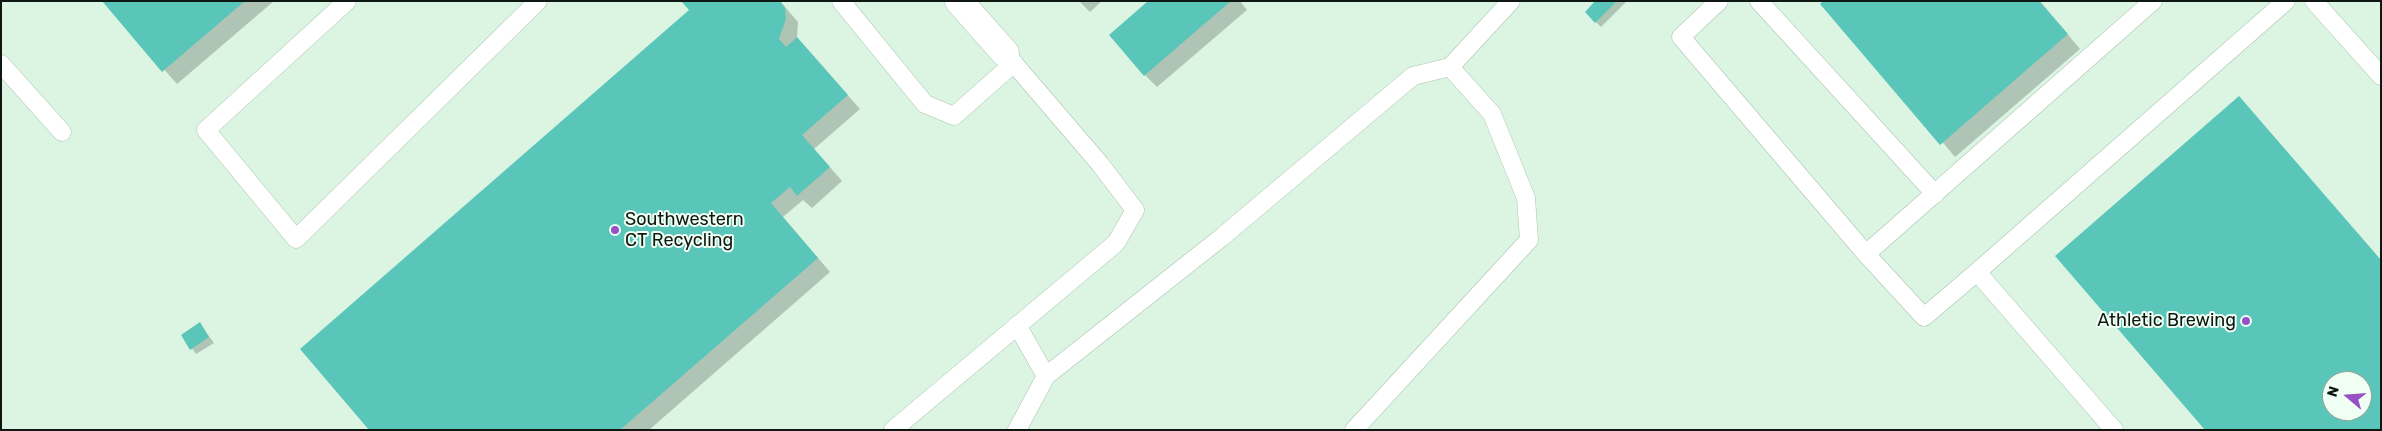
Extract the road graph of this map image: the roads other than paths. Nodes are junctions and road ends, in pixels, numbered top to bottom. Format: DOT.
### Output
graph roads {
  1 [pos="347,1"];
  2 [pos="538,1"];
  3 [pos="841,1"];
  4 [pos="959,1"];
  5 [pos="1511,1"];
  6 [pos="1719,1"];
  7 [pos="1759,1"];
  8 [pos="2153,1"];
  9 [pos="2286,1"];
  10 [pos="2314,1"];
  11 [pos="1009,58"];
  12 [pos="1,64"];
  13 [pos="1450,67"];
  14 [pos="2381,76"];
  15 [pos="62,132"];
  16 [pos="1936,194"];
  17 [pos="1866,254"];
  18 [pos="1977,272"];
  19 [pos="1017,325"];
  20 [pos="1046,376"];
  21 [pos="894,430"];
  22 [pos="1017,430"];
  23 [pos="1354,430"];
  24 [pos="2114,430"];
  1 -- 2 [label="lane"];
  3 -- 11 [label="lane"];
  4 -- 11 [label="street"];
  5 -- 13 [label="lane"];
  6 -- 17 [label="lane"];
  7 -- 16 [label="lane"];
  8 -- 16 [label="lane"];
  9 -- 18 [label="lane"];
  10 -- 14 [label="lane"];
  11 -- 19 [label="lane"];
  12 -- 15 [label="lane"];
  13 -- 20 [label="lane"];
  13 -- 23 [label="lane"];
  16 -- 17 [label="lane"];
  17 -- 18 [label="lane"];
  18 -- 24 [label="lane"];
  19 -- 20 [label="lane"];
  19 -- 21 [label="lane"];
  20 -- 22 [label="lane"];
}
